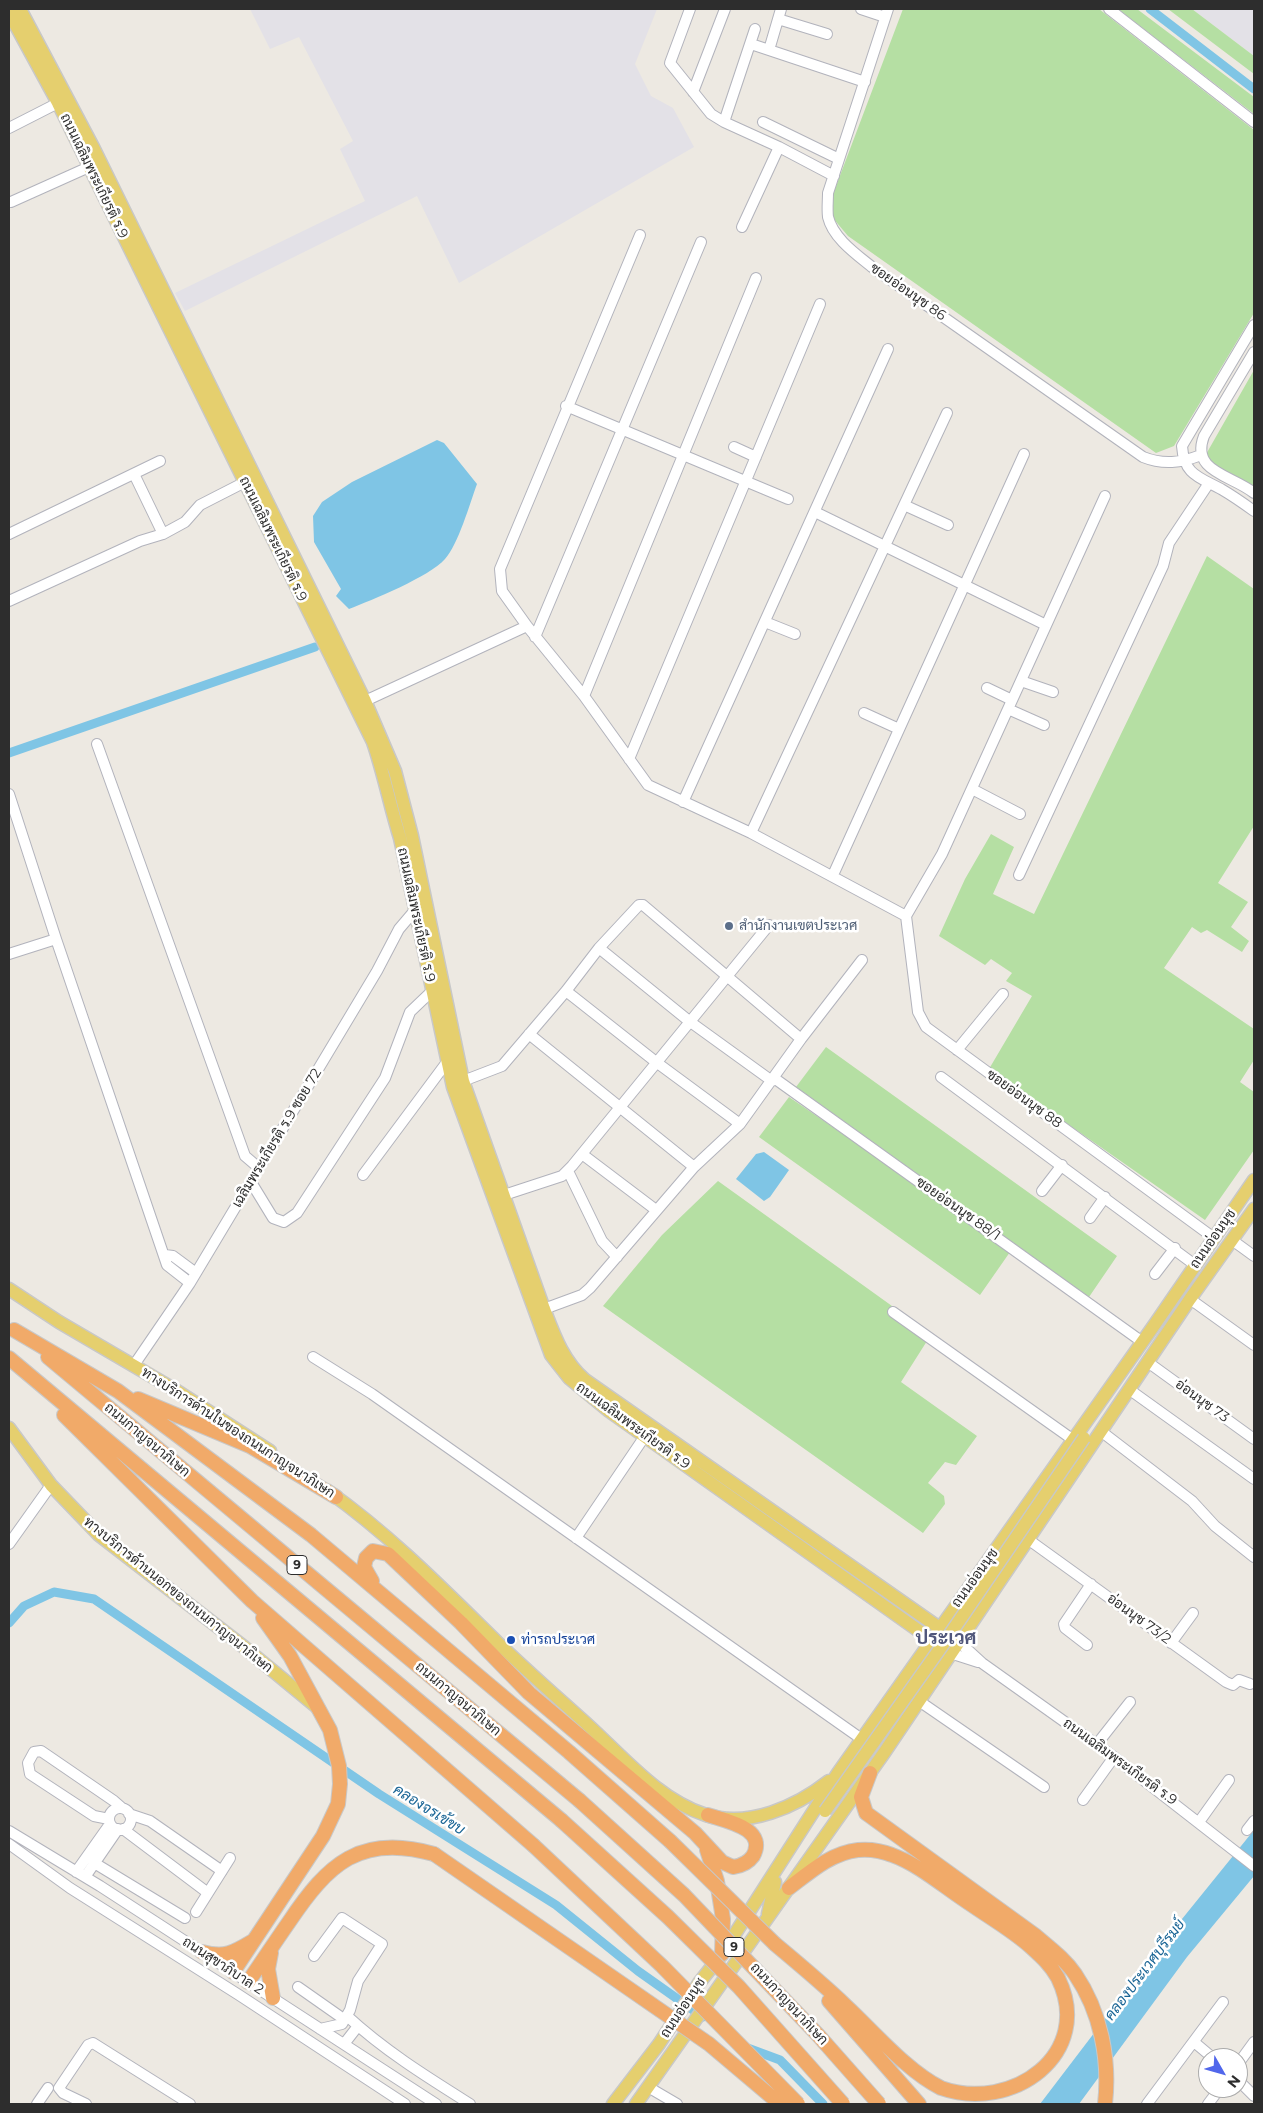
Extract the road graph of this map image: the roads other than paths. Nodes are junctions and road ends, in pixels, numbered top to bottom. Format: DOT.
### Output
graph roads {
  1 [pos="20,9"];
  2 [pos="690,9"];
  3 [pos="725,9"];
  4 [pos="861,9"];
  5 [pos="1109,9"];
  6 [pos="9,13"];
  7 [pos="887,13"];
  8 [pos="780,14"];
  9 [pos="755,29"];
  10 [pos="827,34"];
  11 [pos="750,44"];
  12 [pos="769,50"];
  13 [pos="865,82"];
  14 [pos="693,92"];
  15 [pos="58,103"];
  16 [pos="724,122"];
  17 [pos="763,122"];
  18 [pos="1254,122"];
  19 [pos="9,128"];
  20 [pos="779,147"];
  21 [pos="840,159"];
  22 [pos="89,168"];
  23 [pos="834,176"];
  24 [pos="10,202"];
  25 [pos="742,228"];
  26 [pos="640,235"];
  27 [pos="701,242"];
  28 [pos="756,278"];
  29 [pos="820,304"];
  30 [pos="1254,325"];
  31 [pos="888,349"];
  32 [pos="1254,352"];
  33 [pos="566,406"];
  34 [pos="947,413"];
  35 [pos="621,430"];
  36 [pos="734,447"];
  37 [pos="1024,454"];
  38 [pos="683,455"];
  39 [pos="1201,455"];
  40 [pos="756,457"];
  41 [pos="160,460"];
  42 [pos="1184,461"];
  43 [pos="134,474"];
  44 [pos="746,480"];
  45 [pos="245,482"];
  46 [pos="1209,483"];
  47 [pos="1254,493"];
  48 [pos="1105,496"];
  49 [pos="788,499"];
  50 [pos="904,505"];
  51 [pos="1254,510"];
  52 [pos="815,512"];
  53 [pos="948,525"];
  54 [pos="9,534"];
  55 [pos="163,534"];
  56 [pos="884,546"];
  57 [pos="965,585"];
  58 [pos="9,602"];
  59 [pos="766,622"];
  60 [pos="1046,625"];
  61 [pos="527,626"];
  62 [pos="795,634"];
  63 [pos="536,637"];
  64 [pos="1021,680"];
  65 [pos="986,688"];
  66 [pos="1052,692"];
  67 [pos="584,696"];
  68 [pos="366,701"];
  69 [pos="1010,704"];
  70 [pos="864,713"];
  71 [pos="1044,725"];
  72 [pos="899,729"];
  73 [pos="97,744"];
  74 [pos="629,759"];
  75 [pos="972,789"];
  76 [pos="9,797"];
  77 [pos="683,802"];
  78 [pos="1020,814"];
  79 [pos="751,833"];
  80 [pos="833,875"];
  81 [pos="1019,875"];
  82 [pos="416,909"];
  83 [pos="906,916"];
  84 [pos="769,925"];
  85 [pos="56,939"];
  86 [pos="599,948"];
  87 [pos="9,954"];
  88 [pos="862,960"];
  89 [pos="726,977"];
  90 [pos="432,991"];
  91 [pos="566,991"];
  92 [pos="1002,994"];
  93 [pos="689,1021"];
  94 [pos="530,1034"];
  95 [pos="801,1039"];
  96 [pos="957,1050"];
  97 [pos="447,1062"];
  98 [pos="656,1062"];
  99 [pos="941,1077"];
  100 [pos="773,1079"];
  101 [pos="463,1082"];
  102 [pos="620,1109"];
  103 [pos="740,1124"];
  104 [pos="582,1154"];
  105 [pos="1062,1165"];
  106 [pos="694,1167"];
  107 [pos="259,1168"];
  108 [pos="568,1171"];
  109 [pos="363,1175"];
  110 [pos="1254,1180"];
  111 [pos="251,1182"];
  112 [pos="1042,1191"];
  113 [pos="504,1195"];
  114 [pos="1105,1197"];
  115 [pos="656,1210"];
  116 [pos="1254,1210"];
  117 [pos="1090,1218"];
  118 [pos="1214,1238"];
  119 [pos="1232,1240"];
  120 [pos="1175,1248"];
  121 [pos="164,1255"];
  122 [pos="1254,1256"];
  123 [pos="617,1257"];
  124 [pos="1195,1265"];
  125 [pos="196,1272"];
  126 [pos="1155,1274"];
  127 [pos="190,1283"];
  128 [pos="9,1289"];
  129 [pos="1190,1299"];
  130 [pos="544,1309"];
  131 [pos="893,1312"];
  132 [pos="1155,1324"];
  133 [pos="12,1328"];
  134 [pos="1166,1337"];
  135 [pos="1141,1341"];
  136 [pos="1254,1344"];
  137 [pos="313,1357"];
  138 [pos="9,1358"];
  139 [pos="1136,1363"];
  140 [pos="1149,1363"];
  141 [pos="134,1365"];
  142 [pos="24,1371"];
  143 [pos="1130,1390"];
  144 [pos="118,1391"];
  145 [pos="9,1428"];
  146 [pos="1102,1432"];
  147 [pos="644,1436"];
  148 [pos="1078,1439"];
  149 [pos="1254,1439"];
  150 [pos="1254,1479"];
  151 [pos="51,1485"];
  152 [pos="336,1497"];
  153 [pos="576,1538"];
  154 [pos="1029,1540"];
  155 [pos="9,1544"];
  156 [pos="1254,1557"];
  157 [pos="1091,1584"];
  158 [pos="961,1597"];
  159 [pos="252,1601"];
  160 [pos="980,1610"];
  161 [pos="1193,1613"];
  162 [pos="412,1620"];
  163 [pos="940,1628"];
  164 [pos="932,1640"];
  165 [pos="958,1641"];
  166 [pos="1171,1643"];
  167 [pos="1087,1645"];
  168 [pos="950,1653"];
  169 [pos="982,1663"];
  170 [pos="912,1670"];
  171 [pos="930,1684"];
  172 [pos="1250,1684"];
  173 [pos="918,1701"];
  174 [pos="1130,1702"];
  175 [pos="318,1708"];
  176 [pos="863,1740"];
  177 [pos="1097,1744"];
  178 [pos="1114,1756"];
  179 [pos="838,1773"];
  180 [pos="870,1773"];
  181 [pos="1229,1780"];
  182 [pos="1044,1787"];
  183 [pos="1083,1800"];
  184 [pos="126,1811"];
  185 [pos="708,1815"];
  186 [pos="1254,1821"];
  187 [pos="1199,1822"];
  188 [pos="115,1825"];
  189 [pos="1247,1830"];
  190 [pos="9,1831"];
  191 [pos="704,1842"];
  192 [pos="9,1844"];
  193 [pos="230,1858"];
  194 [pos="96,1864"];
  195 [pos="1254,1866"];
  196 [pos="222,1871"];
  197 [pos="81,1875"];
  198 [pos="775,1882"];
  199 [pos="790,1888"];
  200 [pos="289,1889"];
  201 [pos="208,1893"];
  202 [pos="306,1898"];
  203 [pos="751,1910"];
  204 [pos="196,1912"];
  205 [pos="185,1918"];
  206 [pos="767,1918"];
  207 [pos="258,1938"];
  208 [pos="775,1944"];
  209 [pos="273,1945"];
  210 [pos="202,1952"];
  211 [pos="722,1954"];
  212 [pos="314,1956"];
  213 [pos="233,1972"];
  214 [pos="248,1982"];
  215 [pos="225,1986"];
  216 [pos="298,1988"];
  217 [pos="239,1995"];
  218 [pos="273,1998"];
  219 [pos="1223,2002"];
  220 [pos="346,2018"];
  221 [pos="358,2026"];
  222 [pos="320,2028"];
  223 [pos="1194,2042"];
  224 [pos="344,2044"];
  225 [pos="1201,2048"];
  226 [pos="648,2087"];
  227 [pos="48,2088"];
  228 [pos="173,2100"];
  229 [pos="37,2104"];
  230 [pos="86,2104"];
  231 [pos="190,2104"];
  232 [pos="405,2104"];
  233 [pos="436,2104"];
  234 [pos="470,2104"];
  235 [pos="614,2104"];
  236 [pos="636,2104"];
  237 [pos="678,2104"];
  238 [pos="780,2104"];
  239 [pos="798,2104"];
  240 [pos="843,2104"];
  241 [pos="879,2104"];
  242 [pos="919,2104"];
  243 [pos="1105,2104"];
  244 [pos="1146,2104"];
  1 -- 68 [label="main road, ถนนเฉลิมพระเกียรติ ร.9"];
  2 -- 14 [label="street"];
  3 -- 14 [label="street"];
  4 -- 7 [label="street"];
  5 -- 18 [label="street"];
  6 -- 15 [label="main road, ถนนเฉลิมพระเกียรติ ร.9"];
  7 -- 13 [label="street, ซอยอ่อนนุช 86"];
  8 -- 10 [label="street"];
  8 -- 12 [label="street"];
  9 -- 11 [label="street"];
  11 -- 12 [label="street"];
  11 -- 16 [label="street"];
  12 -- 13 [label="street"];
  13 -- 21 [label="street, ซอยอ่อนนุช 86"];
  14 -- 16 [label="street"];
  15 -- 19 [label="street"];
  15 -- 22 [label="main road, ถนนเฉลิมพระเกียรติ ร.9"];
  16 -- 20 [label="street"];
  17 -- 21 [label="street"];
  20 -- 23 [label="street"];
  20 -- 25 [label="street"];
  21 -- 23 [label="street, ซอยอ่อนนุช 86"];
  22 -- 24 [label="street"];
  22 -- 45 [label="main road, ถนนเฉลิมพระเกียรติ ร.9"];
  23 -- 42 [label="street, ซอยอ่อนนุช 86"];
  26 -- 33 [label="street"];
  27 -- 35 [label="street"];
  28 -- 38 [label="street"];
  29 -- 40 [label="street"];
  30 -- 42 [label="street"];
  31 -- 52 [label="street"];
  32 -- 39 [label="street"];
  33 -- 35 [label="street"];
  33 -- 61 [label="street"];
  34 -- 50 [label="street"];
  35 -- 38 [label="street"];
  35 -- 63 [label="street"];
  36 -- 40 [label="street"];
  37 -- 57 [label="street"];
  38 -- 44 [label="street"];
  38 -- 67 [label="street"];
  39 -- 42 [label="street, ซอยอ่อนนุช 86"];
  39 -- 47 [label="street"];
  40 -- 44 [label="street"];
  41 -- 43 [label="street"];
  42 -- 46 [label="street"];
  43 -- 54 [label="street"];
  43 -- 55 [label="street"];
  44 -- 49 [label="street"];
  44 -- 74 [label="street"];
  45 -- 55 [label="street"];
  45 -- 82 [label="main road, ถนนเฉลิมพระเกียรติ ร.9"];
  46 -- 51 [label="street"];
  46 -- 81 [label="street"];
  48 -- 60 [label="street"];
  50 -- 53 [label="street"];
  50 -- 56 [label="street"];
  52 -- 56 [label="street"];
  52 -- 59 [label="street"];
  55 -- 58 [label="street"];
  56 -- 57 [label="street"];
  56 -- 79 [label="street"];
  57 -- 60 [label="street"];
  57 -- 72 [label="street"];
  59 -- 62 [label="street"];
  59 -- 77 [label="street"];
  60 -- 64 [label="street"];
  61 -- 63 [label="street"];
  61 -- 68 [label="street"];
  63 -- 67 [label="street"];
  64 -- 66 [label="street"];
  64 -- 69 [label="street"];
  65 -- 69 [label="street"];
  67 -- 74 [label="street"];
  68 -- 101 [label="main road, ถนนเฉลิมพระเกียรติ ร.9"];
  69 -- 71 [label="street"];
  69 -- 75 [label="street"];
  70 -- 72 [label="street"];
  72 -- 80 [label="street"];
  73 -- 107 [label="street"];
  74 -- 77 [label="street"];
  75 -- 78 [label="street"];
  75 -- 83 [label="street"];
  76 -- 85 [label="street"];
  77 -- 79 [label="street"];
  79 -- 80 [label="street"];
  80 -- 83 [label="street"];
  82 -- 90 [label="main road, ถนนเฉลิมพระเกียรติ ร.9"];
  82 -- 107 [label="street, เฉลิมพระเกียรติ ร.9 ซอย 72"];
  83 -- 96 [label="street, ซอยอ่อนนุช 88"];
  84 -- 89 [label="street"];
  85 -- 87 [label="street"];
  85 -- 121 [label="street"];
  86 -- 89 [label="street"];
  86 -- 91 [label="street"];
  86 -- 93 [label="street, ซอยอ่อนนุช 88/1"];
  88 -- 95 [label="street"];
  89 -- 93 [label="street"];
  89 -- 95 [label="street"];
  90 -- 97 [label="main road, ถนนเฉลิมพระเกียรติ ร.9"];
  90 -- 111 [label="street"];
  91 -- 94 [label="street"];
  91 -- 98 [label="street"];
  92 -- 96 [label="street"];
  93 -- 98 [label="street"];
  93 -- 100 [label="street, ซอยอ่อนนุช 88/1"];
  94 -- 101 [label="street"];
  94 -- 102 [label="street"];
  95 -- 100 [label="street"];
  96 -- 118 [label="street, ซอยอ่อนนุช 88"];
  97 -- 109 [label="street"];
  97 -- 147 [label="main road, ถนนเฉลิมพระเกียรติ ร.9"];
  98 -- 102 [label="street"];
  98 -- 103 [label="street"];
  99 -- 105 [label="street"];
  100 -- 103 [label="street"];
  100 -- 135 [label="street, ซอยอ่อนนุช 88/1"];
  101 -- 113 [label="main road, ถนนเฉลิมพระเกียรติ ร.9"];
  102 -- 104 [label="street"];
  102 -- 106 [label="street"];
  103 -- 106 [label="street"];
  104 -- 108 [label="street"];
  104 -- 115 [label="street"];
  105 -- 112 [label="street"];
  105 -- 114 [label="street"];
  106 -- 115 [label="street"];
  107 -- 111 [label="street, เฉลิมพระเกียรติ ร.9 ซอย 72"];
  108 -- 113 [label="street"];
  108 -- 123 [label="street"];
  110 -- 118 [label="main road, ถนนอ่อนนุช"];
  111 -- 125 [label="street, เฉลิมพระเกียรติ ร.9 ซอย 72"];
  113 -- 130 [label="main road, ถนนเฉลิมพระเกียรติ ร.9"];
  114 -- 117 [label="street"];
  114 -- 120 [label="street"];
  115 -- 123 [label="street"];
  116 -- 119 [label="main road, ถนนอ่อนนุช"];
  118 -- 124 [label="main road, ถนนอ่อนนุช"];
  119 -- 122 [label="street"];
  119 -- 129 [label="main road, ถนนอ่อนนุช"];
  120 -- 124 [label="street"];
  120 -- 126 [label="street"];
  121 -- 125 [label="street"];
  121 -- 127 [label="street"];
  123 -- 130 [label="street"];
  124 -- 132 [label="main road, ถนนอ่อนนุช"];
  125 -- 127 [label="street, เฉลิมพระเกียรติ ร.9 ซอย 72"];
  127 -- 141 [label="street, เฉลิมพระเกียรติ ร.9 ซอย 72"];
  128 -- 141 [label="main road, ทางบริการด้านในของถนนกาญจนาภิเษก"];
  129 -- 134 [label="main road, ถนนอ่อนนุช"];
  129 -- 136 [label="street"];
  130 -- 163 [label="main road, ถนนเฉลิมพระเกียรติ ร.9"];
  131 -- 148 [label="street"];
  132 -- 135 [label="main road, ถนนอ่อนนุช"];
  132 -- 139 [label="main road, ถนนอ่อนนุช"];
  133 -- 144 [label="highway"];
  133 -- 241 [label="highway, ถนนกาญจนาภิเษก / 9, bridge"];
  134 -- 139 [label="main road, ถนนอ่อนนุช"];
  134 -- 140 [label="main road, ถนนอ่อนนุช"];
  135 -- 148 [label="main road, ถนนอ่อนนุช"];
  137 -- 153 [label="street"];
  138 -- 142 [label="highway, ถนนกาญจนาภิเษก / 9"];
  139 -- 148 [label="main road, ถนนอ่อนนุช"];
  140 -- 143 [label="main road, ถนนอ่อนนุช"];
  140 -- 149 [label="street, อ่อนนุช 73"];
  141 -- 152 [label="main road, ทางบริการด้านในของถนนกาญจนาภิเษก"];
  142 -- 159 [label="highway"];
  142 -- 240 [label="highway, ถนนกาญจนาภิเษก / 9, bridge"];
  143 -- 146 [label="main road, ถนนอ่อนนุช"];
  143 -- 150 [label="street"];
  144 -- 152 [label="highway"];
  144 -- 162 [label="highway"];
  145 -- 151 [label="main road, ทางบริการด้านนอกของถนนกาญจนาภิเษก"];
  146 -- 154 [label="main road, ถนนอ่อนนุช"];
  146 -- 156 [label="street"];
  147 -- 153 [label="street"];
  147 -- 164 [label="main road, ถนนเฉลิมพระเกียรติ ร.9"];
  148 -- 158 [label="main road, ถนนอ่อนนุช"];
  148 -- 198 [label="main road, ถนนอ่อนนุช, bridge"];
  151 -- 155 [label="street"];
  151 -- 175 [label="main road, ทางบริการด้านนอกของถนนกาญจนาภิเษก"];
  152 -- 185 [label="main road, ทางบริการด้านในของถนนกาญจนาภิเษก"];
  153 -- 176 [label="street"];
  154 -- 157 [label="street, อ่อนนุช 73/2"];
  154 -- 160 [label="main road, ถนนอ่อนนุช"];
  157 -- 166 [label="street, อ่อนนุช 73/2"];
  157 -- 167 [label="street"];
  158 -- 160 [label="main road"];
  158 -- 163 [label="main road, ถนนอ่อนนุช"];
  159 -- 175 [label="highway"];
  159 -- 239 [label="highway, bridge"];
  160 -- 165 [label="main road, ถนนอ่อนนุช"];
  161 -- 166 [label="street"];
  162 -- 191 [label="highway"];
  162 -- 208 [label="highway, bridge"];
  163 -- 164 [label="main road, ถนนอ่อนนุช"];
  163 -- 165 [label="main road, ถนนเฉลิมพระเกียรติ ร.9"];
  164 -- 168 [label="main road, ถนนเฉลิมพระเกียรติ ร.9"];
  164 -- 170 [label="main road, ถนนอ่อนนุช"];
  165 -- 168 [label="main road, ถนนอ่อนนุช"];
  165 -- 169 [label="street, ถนนเฉลิมพระเกียรติ ร.9"];
  166 -- 172 [label="street, อ่อนนุช 73/2"];
  168 -- 169 [label="street, ถนนเฉลิมพระเกียรติ ร.9"];
  168 -- 171 [label="main road, ถนนอ่อนนุช"];
  169 -- 177 [label="street, ถนนเฉลิมพระเกียรติ ร.9"];
  170 -- 171 [label="main road"];
  170 -- 176 [label="main road, ถนนอ่อนนุช"];
  171 -- 173 [label="main road, ถนนอ่อนนุช"];
  173 -- 180 [label="main road, ถนนอ่อนนุช"];
  173 -- 182 [label="street"];
  174 -- 177 [label="street"];
  175 -- 200 [label="highway"];
  176 -- 179 [label="main road, ถนนอ่อนนุช"];
  177 -- 178 [label="street, ถนนเฉลิมพระเกียรติ ร.9"];
  178 -- 183 [label="street"];
  178 -- 187 [label="street, ถนนเฉลิมพระเกียรติ ร.9"];
  179 -- 185 [label="main road, ทางบริการด้านในของถนนกาญจนาภิเษก"];
  179 -- 203 [label="main road, ถนนอ่อนนุช"];
  180 -- 199 [label="main road, ถนนอ่อนนุช"];
  180 -- 243 [label="highway"];
  181 -- 187 [label="street"];
  184 -- 188 [label="street"];
  184 -- 188 [label="street"];
  184 -- 188 [label="street"];
  184 -- 196 [label="street"];
  185 -- 191 [label="highway"];
  186 -- 189 [label="street"];
  187 -- 195 [label="street, ถนนเฉลิมพระเกียรติ ร.9"];
  188 -- 194 [label="street"];
  188 -- 197 [label="street"];
  188 -- 201 [label="street"];
  190 -- 197 [label="street, ถนนสุขาภิบาล 2"];
  191 -- 211 [label="highway"];
  192 -- 215 [label="street, ถนนสุขาภิบาล 2"];
  193 -- 196 [label="street"];
  194 -- 197 [label="street"];
  194 -- 205 [label="street"];
  196 -- 201 [label="street"];
  197 -- 210 [label="street, ถนนสุขาภิบาล 2"];
  198 -- 203 [label="main road, ถนนอ่อนนุช"];
  198 -- 206 [label="main road, ถนนอ่อนนุช"];
  199 -- 206 [label="main road, ถนนอ่อนนุช"];
  199 -- 208 [label="highway"];
  200 -- 202 [label="highway"];
  200 -- 207 [label="highway"];
  201 -- 204 [label="street"];
  202 -- 209 [label="highway"];
  202 -- 238 [label="highway, bridge"];
  203 -- 211 [label="main road, ถนนอ่อนนุช"];
  206 -- 226 [label="main road, ถนนอ่อนนุช, bridge"];
  207 -- 210 [label="highway"];
  207 -- 213 [label="highway"];
  208 -- 242 [label="highway"];
  209 -- 214 [label="highway"];
  209 -- 218 [label="highway"];
  210 -- 213 [label="street, ถนนสุขาภิบาล 2"];
  211 -- 235 [label="main road, ถนนอ่อนนุช, bridge"];
  212 -- 220 [label="street"];
  213 -- 214 [label="street, ถนนสุขาภิบาล 2"];
  213 -- 215 [label="street"];
  214 -- 217 [label="street"];
  214 -- 218 [label="street, ถนนสุขาภิบาล 2"];
  215 -- 217 [label="street, ถนนสุขาภิบาล 2"];
  216 -- 220 [label="street"];
  217 -- 232 [label="street, ถนนสุขาภิบาล 2"];
  218 -- 222 [label="street, ถนนสุขาภิบาล 2"];
  219 -- 223 [label="street"];
  220 -- 221 [label="street"];
  220 -- 222 [label="street"];
  221 -- 224 [label="street"];
  221 -- 234 [label="street"];
  222 -- 224 [label="street, ถนนสุขาภิบาล 2"];
  223 -- 225 [label="street"];
  223 -- 244 [label="street"];
  224 -- 233 [label="street, ถนนสุขาภิบาล 2"];
  226 -- 236 [label="main road, ถนนอ่อนนุช"];
  226 -- 237 [label="street"];
  227 -- 229 [label="street"];
  228 -- 230 [label="street"];
  228 -- 231 [label="street"];
}
